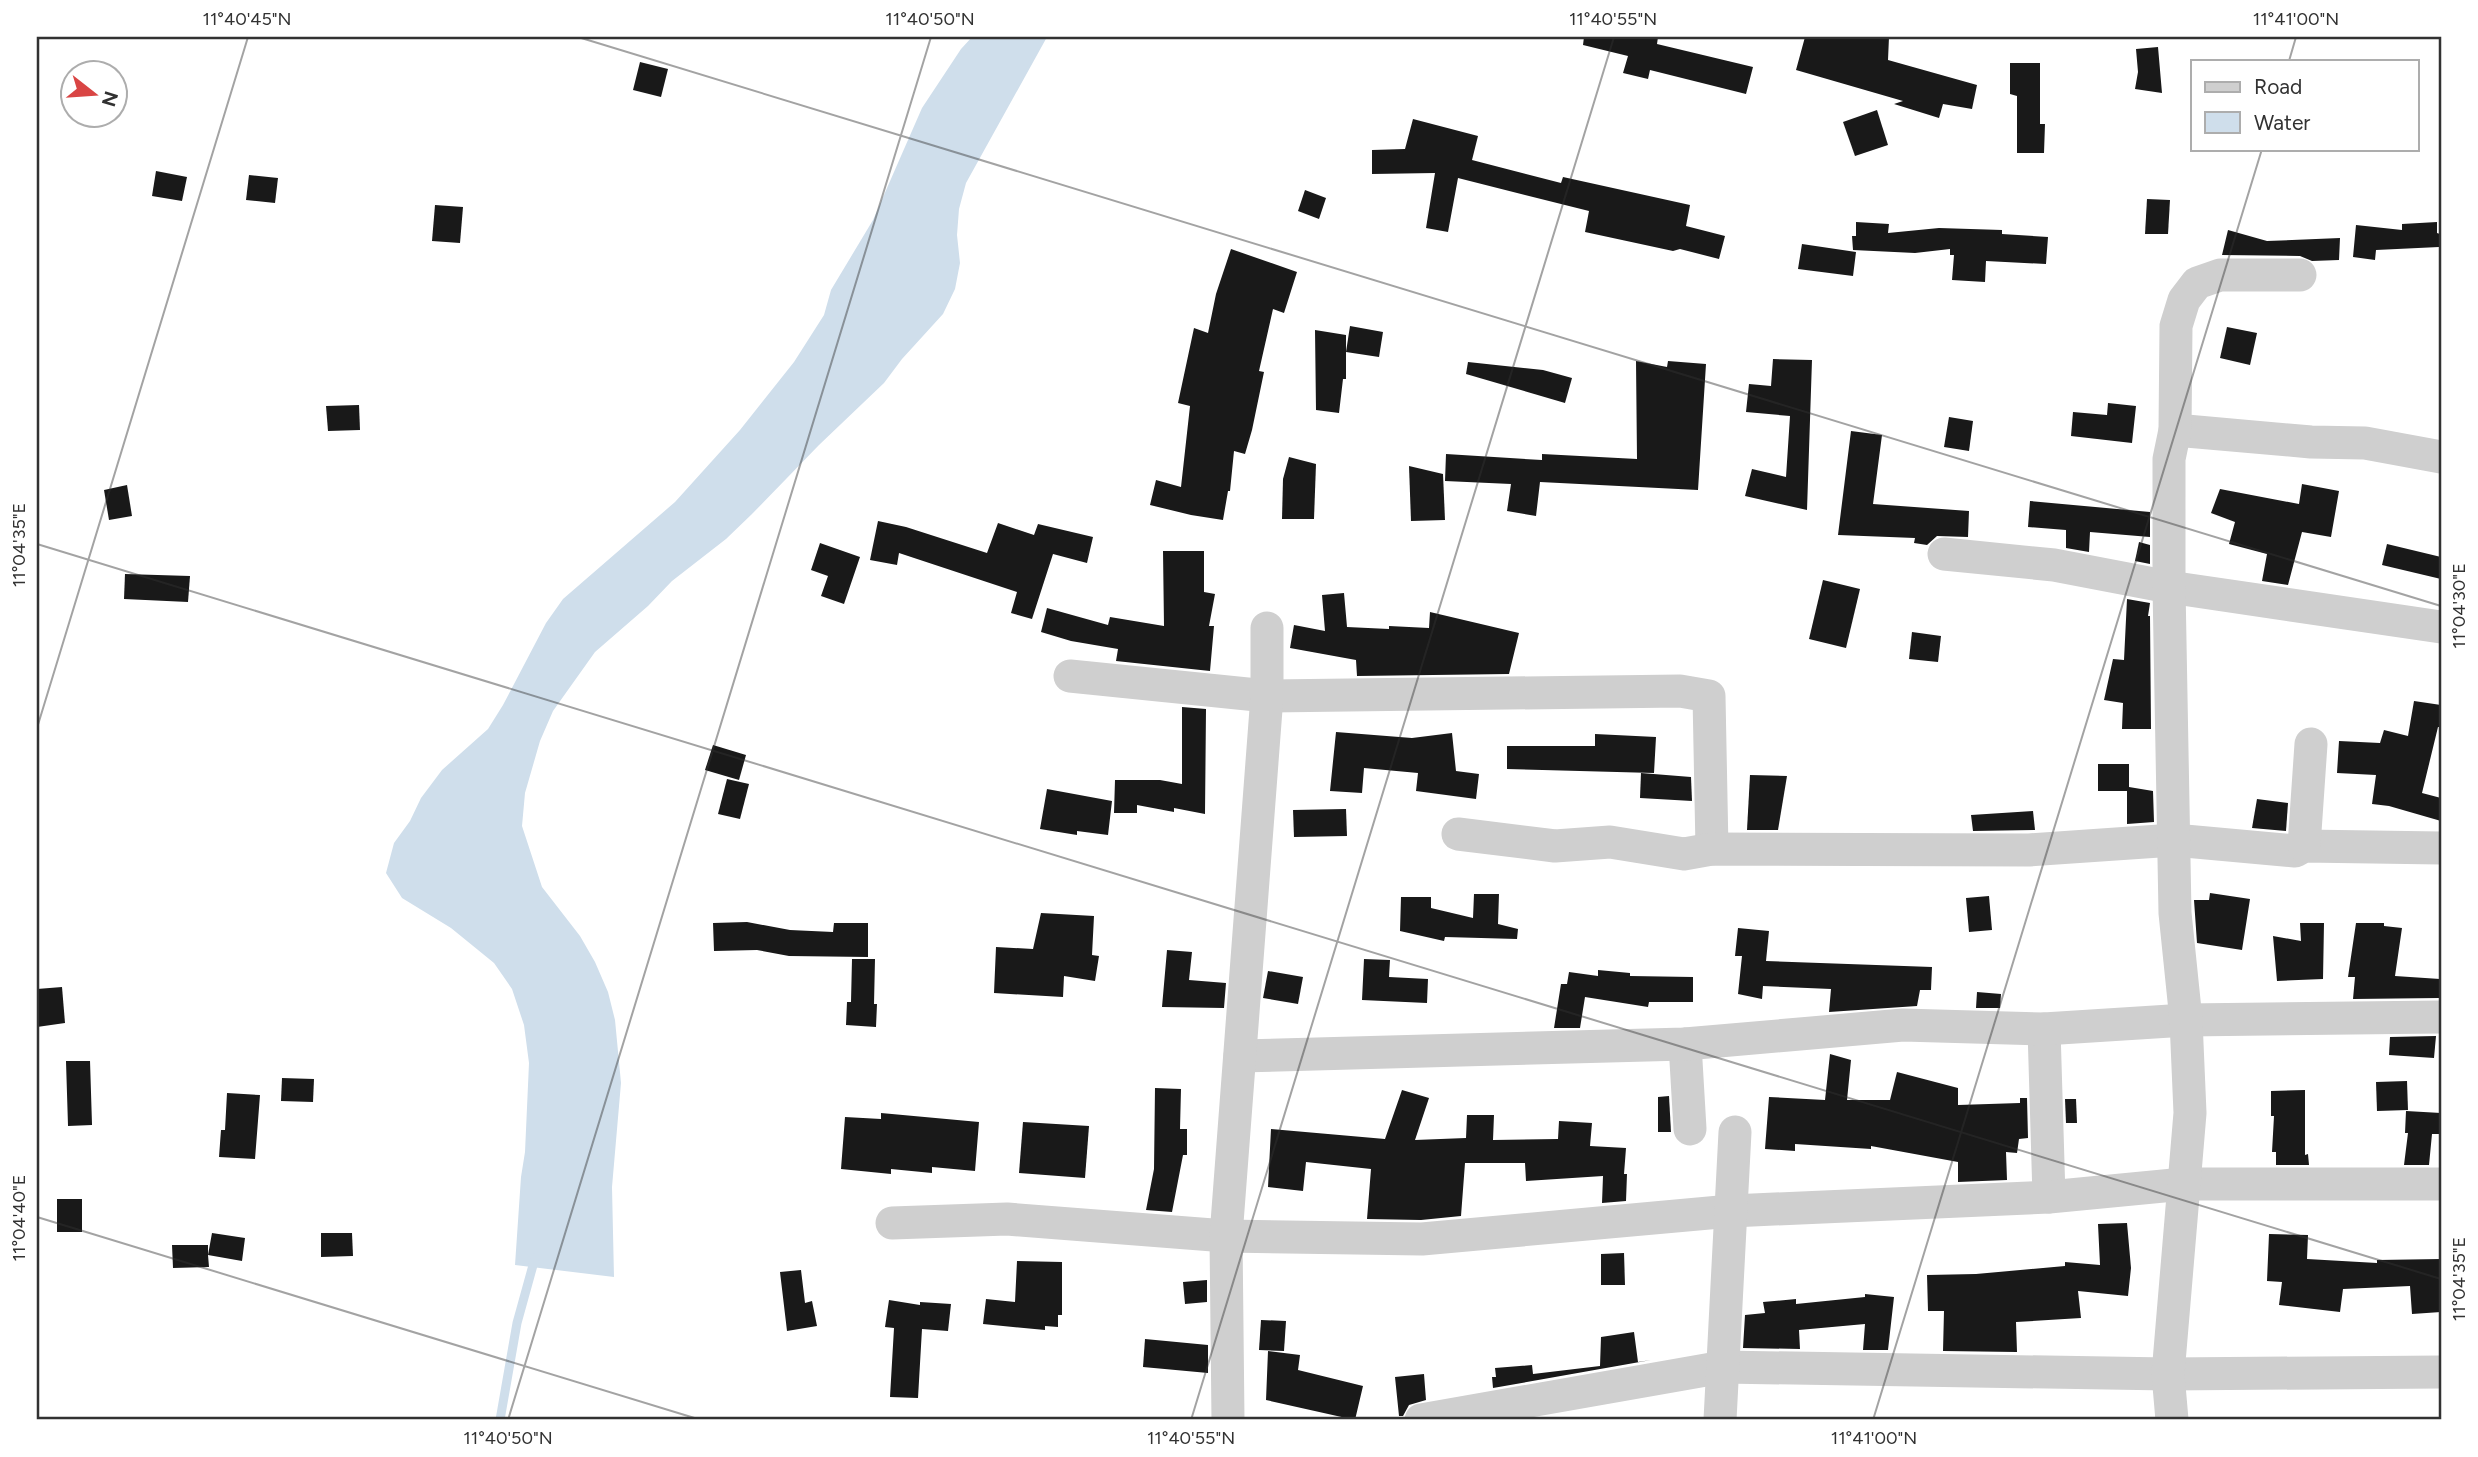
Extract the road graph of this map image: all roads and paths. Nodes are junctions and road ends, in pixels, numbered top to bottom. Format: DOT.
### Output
graph roads {
  1 [pos="2300,275"];
  2 [pos="2175,430"];
  3 [pos="2441,457"];
  4 [pos="1944,554"];
  5 [pos="2169,587"];
  6 [pos="2441,627"];
  7 [pos="1268,628"];
  8 [pos="1070,676"];
  9 [pos="1267,696"];
  10 [pos="2311,744"];
  11 [pos="1458,834"];
  12 [pos="2174,840"];
  13 [pos="2304,846"];
  14 [pos="2441,848"];
  15 [pos="1712,849"];
  16 [pos="2441,1017"];
  17 [pos="2186,1020"];
  18 [pos="2044,1029"];
  19 [pos="1685,1044"];
  20 [pos="1240,1056"];
  21 [pos="1690,1129"];
  22 [pos="1735,1132"];
  23 [pos="2184,1184"];
  24 [pos="2441,1184"];
  25 [pos="2049,1197"];
  26 [pos="1731,1211"];
  27 [pos="892,1223"];
  28 [pos="1226,1237"];
  29 [pos="1723,1367"];
  30 [pos="2441,1372"];
  31 [pos="2168,1374"];
  32 [pos="1228,1420"];
  33 [pos="1421,1420"];
  34 [pos="1720,1420"];
  35 [pos="2172,1420"];
  1 -- 2 [label="street"];
  2 -- 3 [label="street"];
  2 -- 5 [label="street"];
  4 -- 5 [label="street"];
  5 -- 6 [label="street"];
  5 -- 12 [label="street"];
  7 -- 9 [label="street"];
  8 -- 9 [label="street"];
  9 -- 15 [label="street"];
  9 -- 20 [label="street"];
  10 -- 13 [label="street"];
  11 -- 15 [label="street"];
  12 -- 13 [label="street"];
  12 -- 15 [label="street"];
  12 -- 17 [label="street"];
  13 -- 14 [label="street"];
  16 -- 17 [label="street"];
  17 -- 18 [label="street"];
  17 -- 23 [label="street"];
  18 -- 19 [label="street"];
  18 -- 25 [label="street"];
  19 -- 20 [label="street"];
  19 -- 21 [label="street"];
  20 -- 28 [label="street"];
  22 -- 26 [label="street"];
  23 -- 24 [label="street"];
  23 -- 25 [label="street"];
  23 -- 31 [label="street"];
  25 -- 26 [label="street"];
  26 -- 28 [label="street"];
  26 -- 29 [label="street"];
  27 -- 28 [label="street"];
  28 -- 32 [label="street"];
  29 -- 31 [label="street"];
  29 -- 33 [label="street"];
  29 -- 34 [label="street"];
  30 -- 31 [label="street"];
  31 -- 35 [label="street"];
}
